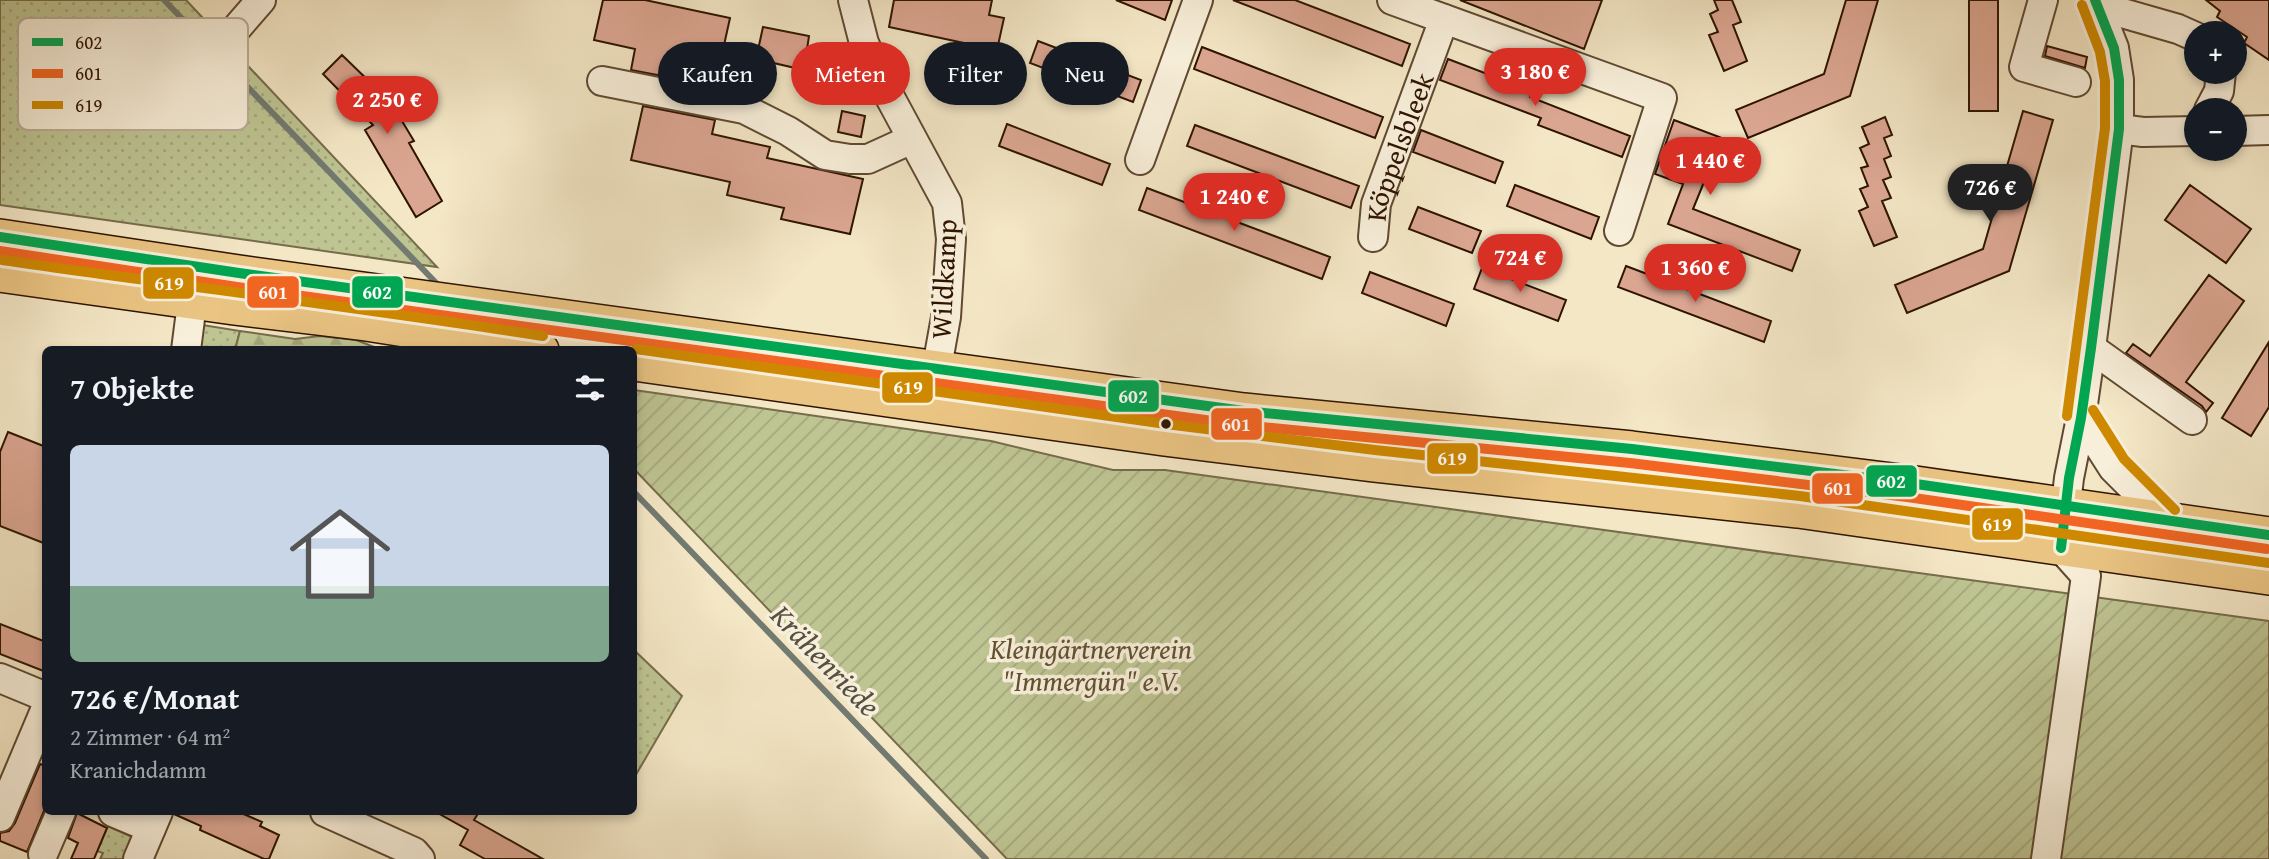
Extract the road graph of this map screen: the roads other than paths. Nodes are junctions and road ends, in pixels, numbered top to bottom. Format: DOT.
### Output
graph roads {
  1 [pos="261,0"];
  2 [pos="853,0"];
  3 [pos="1198,0"];
  4 [pos="1392,0"];
  5 [pos="2043,0"];
  6 [pos="2097,3"];
  7 [pos="245,18"];
  8 [pos="1444,19"];
  9 [pos="2184,32"];
  10 [pos="602,81"];
  11 [pos="2076,82"];
  12 [pos="2119,129"];
  13 [pos="2269,130"];
  14 [pos="2184,131"];
  15 [pos="2247,131"];
  16 [pos="912,139"];
  17 [pos="1140,160"];
  18 [pos="1619,231"];
  19 [pos="0,237"];
  20 [pos="1373,237"];
  21 [pos="197,267"];
  22 [pos="0,274"];
  23 [pos="193,301"];
  24 [pos="187,346"];
  25 [pos="512,346"];
  26 [pos="2091,348"];
  27 [pos="637,363"];
  28 [pos="936,370"];
  29 [pos="930,405"];
  30 [pos="2081,418"];
  31 [pos="2192,421"];
  32 [pos="2066,507"];
  33 [pos="2165,520"];
  34 [pos="2269,535"];
  35 [pos="2061,548"];
  36 [pos="2269,577"];
  37 [pos="0,678"];
  38 [pos="42,695"];
  39 [pos="42,717"];
  40 [pos="60,815"];
  41 [pos="129,815"];
  42 [pos="343,815"];
  43 [pos="0,817"];
  44 [pos="155,820"];
  45 [pos="43,854"];
  46 [pos="138,859"];
  47 [pos="420,859"];
  48 [pos="2046,859"];
  1 -- 7 [label="street"];
  2 -- 16 [label="street, Wildkamp"];
  3 -- 17 [label="street"];
  4 -- 8 [label="street"];
  5 -- 11 [label="street"];
  6 -- 9 [label="street"];
  6 -- 12 [label="street"];
  8 -- 18 [label="street"];
  8 -- 20 [label="street, Köppelsbleek"];
  10 -- 16 [label="street"];
  12 -- 14 [label="street"];
  12 -- 26 [label="street"];
  13 -- 15 [label="street"];
  16 -- 28 [label="street, Wildkamp"];
  19 -- 21 [label="main road"];
  21 -- 23 [label="street"];
  21 -- 28 [label="main road"];
  22 -- 23 [label="main road"];
  23 -- 24 [label="street"];
  23 -- 25 [label="main road"];
  26 -- 30 [label="street"];
  26 -- 31 [label="street"];
  27 -- 29 [label="main road"];
  28 -- 29 [label="street, Wildkamp"];
  28 -- 32 [label="main road"];
  29 -- 35 [label="main road"];
  30 -- 32 [label="street"];
  30 -- 33 [label="street"];
  32 -- 33 [label="main road"];
  32 -- 35 [label="street"];
  33 -- 34 [label="main road"];
  35 -- 36 [label="main road"];
  35 -- 48 [label="street"];
  37 -- 38 [label="street"];
  39 -- 43 [label="street"];
  40 -- 45 [label="street"];
  41 -- 44 [label="street"];
  42 -- 47 [label="street"];
  44 -- 46 [label="street"];
}
